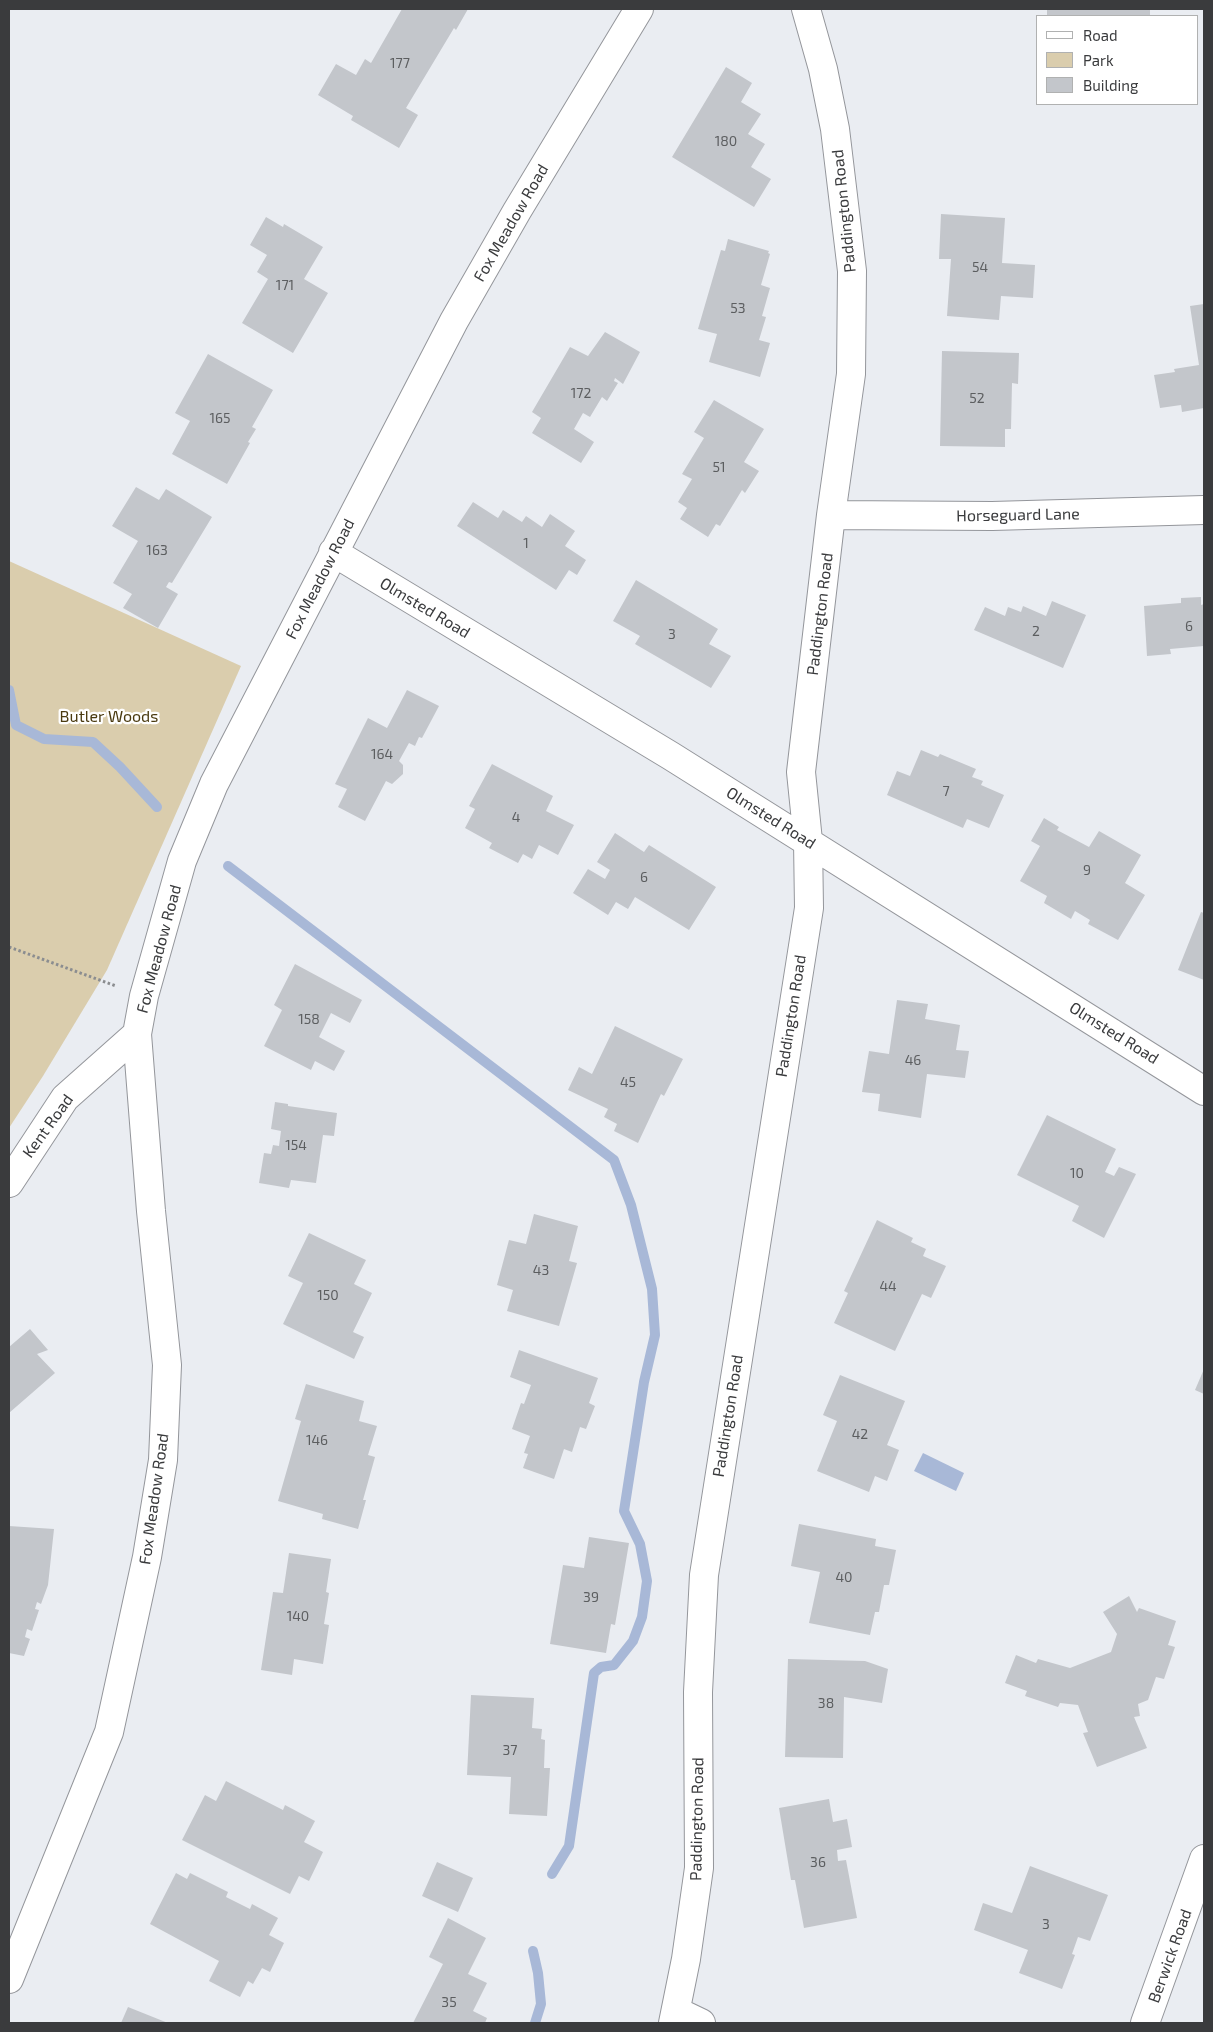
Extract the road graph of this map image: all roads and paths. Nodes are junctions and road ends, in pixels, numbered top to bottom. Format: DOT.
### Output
graph roads {
  1 [pos="639,9"];
  2 [pos="806,9"];
  3 [pos="1204,510"];
  4 [pos="831,516"];
  5 [pos="333,552"];
  6 [pos="808,841"];
  7 [pos="9,947"];
  8 [pos="144,996"];
  9 [pos="137,1034"];
  10 [pos="1204,1091"];
  11 [pos="9,1183"];
  12 [pos="1204,1859"];
  13 [pos="9,1979"];
  14 [pos="675,2017"];
  15 [pos="701,2023"];
  16 [pos="1145,2023"];
  1 -- 5 [label="street, Fox Meadow Road"];
  2 -- 4 [label="street, Paddington Road"];
  3 -- 4 [label="street, Horseguard Lane"];
  4 -- 6 [label="street, Paddington Road"];
  5 -- 6 [label="street, Olmsted Road"];
  5 -- 8 [label="street, Fox Meadow Road"];
  6 -- 10 [label="street, Olmsted Road"];
  6 -- 14 [label="street, Paddington Road"];
  7 -- 8 [label="path"];
  8 -- 9 [label="street, Fox Meadow Road"];
  9 -- 11 [label="street, Kent Road"];
  9 -- 13 [label="street, Fox Meadow Road"];
  12 -- 16 [label="street, Berwick Road"];
  14 -- 15 [label="street"];
}
